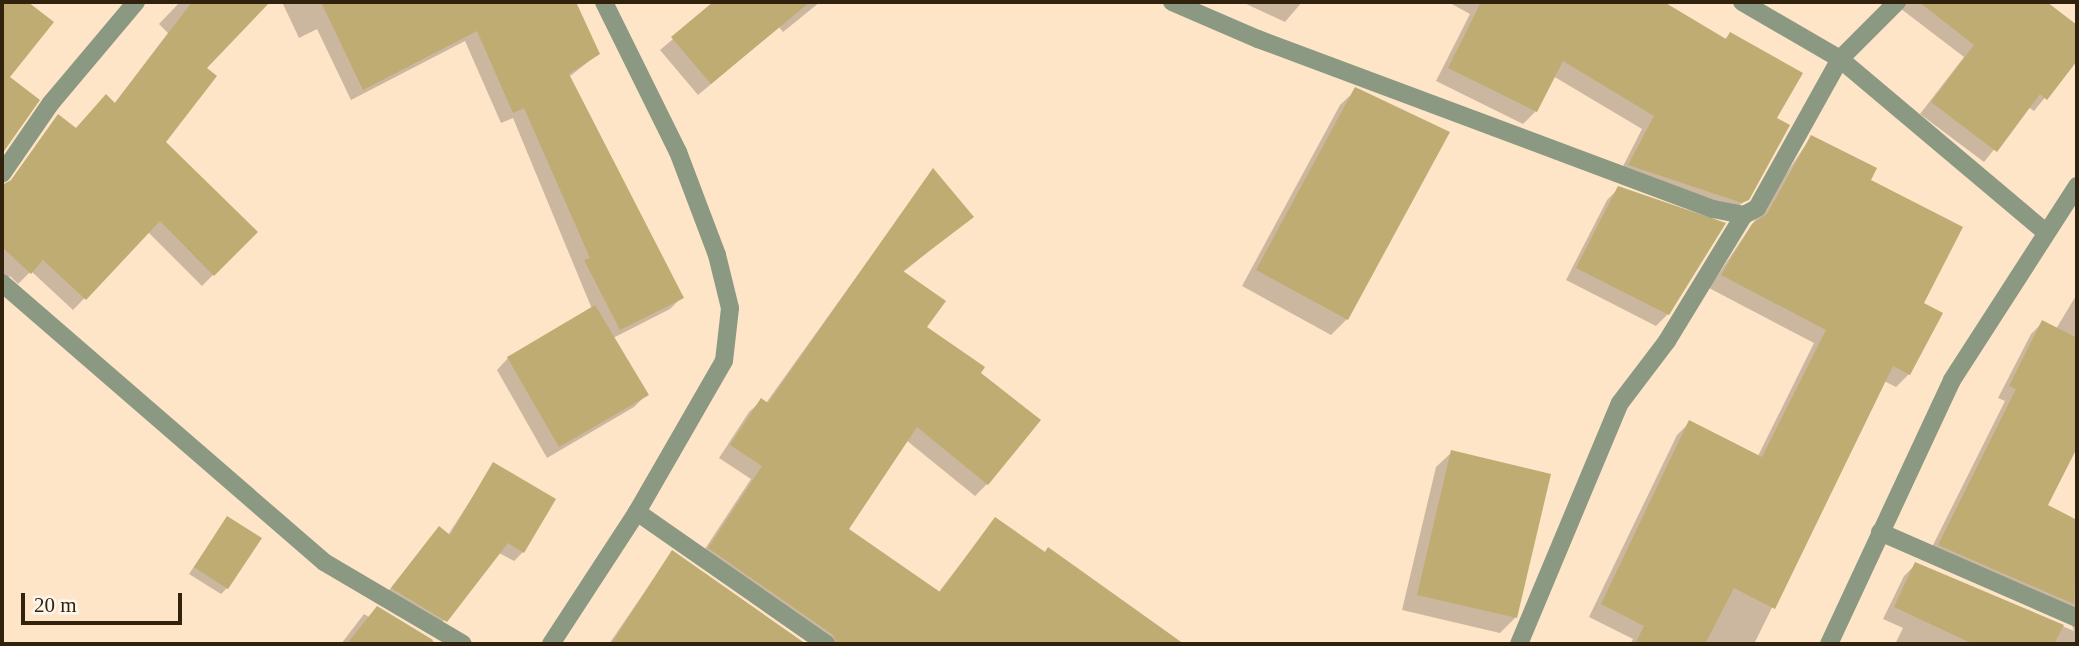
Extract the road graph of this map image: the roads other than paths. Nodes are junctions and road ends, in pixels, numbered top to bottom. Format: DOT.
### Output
graph roads {
  1 [pos="136,2"];
  2 [pos="604,2"];
  3 [pos="1172,2"];
  4 [pos="1742,2"];
  5 [pos="1896,2"];
  6 [pos="1840,59"];
  7 [pos="2,174"];
  8 [pos="2077,186"];
  9 [pos="1744,215"];
  10 [pos="2044,231"];
  11 [pos="2,283"];
  12 [pos="637,512"];
  13 [pos="1880,532"];
  14 [pos="2077,618"];
  15 [pos="463,644"];
  16 [pos="551,644"];
  17 [pos="826,644"];
  18 [pos="1519,644"];
  19 [pos="1829,644"];
  1 -- 7 [label="street"];
  2 -- 12 [label="street"];
  3 -- 9 [label="street"];
  4 -- 6 [label="street"];
  5 -- 6 [label="street"];
  6 -- 9 [label="street"];
  6 -- 10 [label="street"];
  8 -- 10 [label="street"];
  9 -- 18 [label="street"];
  10 -- 13 [label="street"];
  11 -- 15 [label="street"];
  12 -- 16 [label="street"];
  12 -- 17 [label="street"];
  13 -- 14 [label="street"];
  13 -- 19 [label="street"];
}
